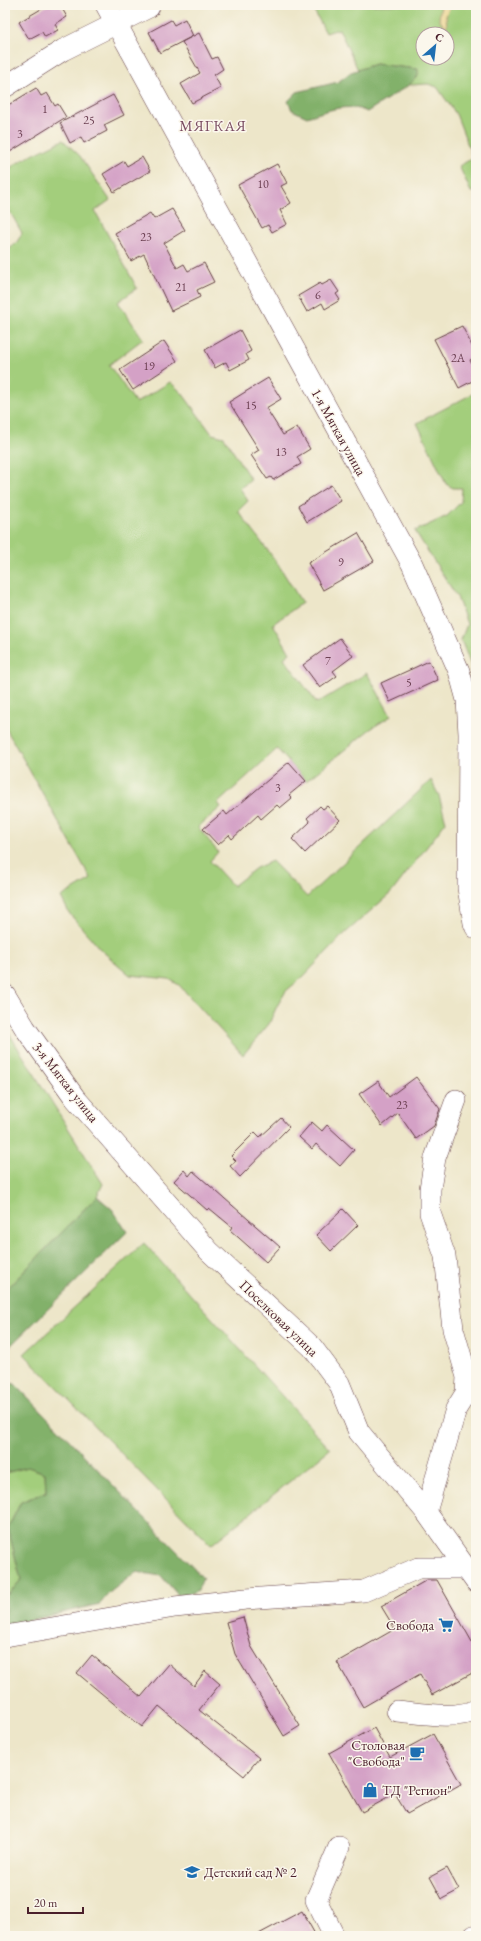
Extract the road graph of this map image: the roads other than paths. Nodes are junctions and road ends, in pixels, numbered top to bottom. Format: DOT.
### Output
graph roads {
  1 [pos="149,7"];
  2 [pos="111,14"];
  3 [pos="5,87"];
  4 [pos="476,928"];
  5 [pos="5,995"];
  6 [pos="456,1100"];
  7 [pos="134,1165"];
  8 [pos="426,1512"];
  9 [pos="471,1575"];
  10 [pos="5,1636"];
  11 [pos="476,1710"];
  12 [pos="397,1711"];
  13 [pos="339,1848"];
  14 [pos="334,1936"];
  1 -- 2 [label="street"];
  2 -- 3 [label="street"];
  2 -- 4 [label="street, 1-я Мягкая улица"];
  5 -- 7 [label="street, 3-я Мягкая улица"];
  6 -- 8 [label="street"];
  7 -- 8 [label="street, Поселковая улица"];
  8 -- 9 [label="street, Поселковая улица"];
  9 -- 10 [label="street"];
  11 -- 12 [label="street"];
  13 -- 14 [label="street"];
}
